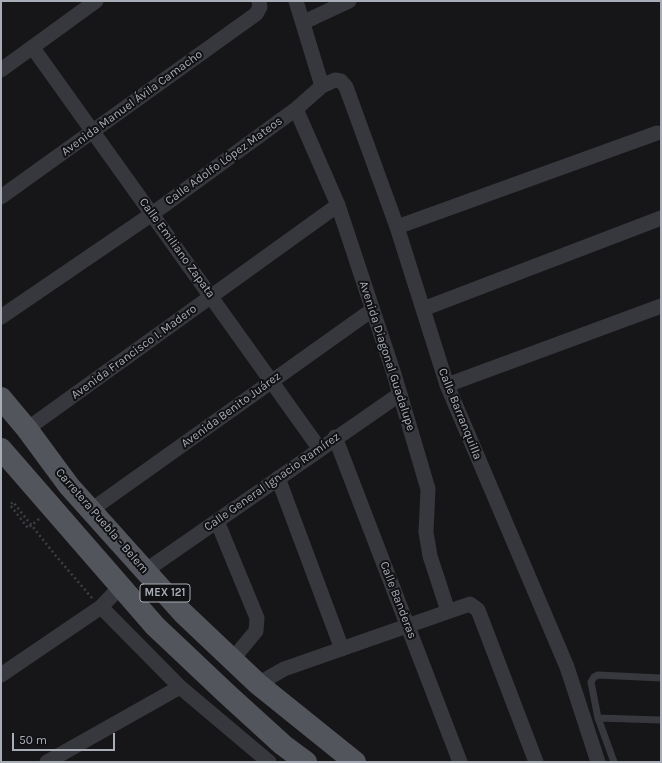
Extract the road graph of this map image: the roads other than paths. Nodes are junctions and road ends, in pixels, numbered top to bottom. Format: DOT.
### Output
graph roads {
  1 [pos="96,1"];
  2 [pos="296,1"];
  3 [pos="349,1"];
  4 [pos="260,4"];
  5 [pos="304,22"];
  6 [pos="33,48"];
  7 [pos="1,70"];
  8 [pos="322,86"];
  9 [pos="296,108"];
  10 [pos="92,131"];
  11 [pos="657,134"];
  12 [pos="1,197"];
  13 [pos="338,205"];
  14 [pos="152,214"];
  15 [pos="661,218"];
  16 [pos="397,227"];
  17 [pos="212,296"];
  18 [pos="661,306"];
  19 [pos="423,309"];
  20 [pos="372,310"];
  21 [pos="2,315"];
  22 [pos="272,381"];
  23 [pos="447,386"];
  24 [pos="400,394"];
  25 [pos="1,398"];
  26 [pos="27,429"];
  27 [pos="335,437"];
  28 [pos="319,448"];
  29 [pos="1,449"];
  30 [pos="1,471"];
  31 [pos="278,478"];
  32 [pos="27,480"];
  33 [pos="91,510"];
  34 [pos="217,521"];
  35 [pos="145,571"];
  36 [pos="120,587"];
  37 [pos="101,607"];
  38 [pos="448,611"];
  39 [pos="408,625"];
  40 [pos="342,648"];
  41 [pos="232,660"];
  42 [pos="1,675"];
  43 [pos="661,678"];
  44 [pos="258,684"];
  45 [pos="180,687"];
  46 [pos="598,718"];
  47 [pos="661,720"];
  48 [pos="283,745"];
  49 [pos="263,761"];
  50 [pos="47,762"];
  51 [pos="306,762"];
  52 [pos="355,762"];
  53 [pos="460,762"];
  54 [pos="536,762"];
  55 [pos="598,762"];
  56 [pos="614,762"];
  1 -- 6 [label="street"];
  2 -- 5 [label="street"];
  3 -- 5 [label="street"];
  4 -- 10 [label="street, Avenida Manuel Ávila Camacho"];
  5 -- 8 [label="street"];
  6 -- 7 [label="street"];
  6 -- 10 [label="street, Calle Emiliano Zapata"];
  8 -- 9 [label="street, Calle Adolfo López Mateos"];
  8 -- 16 [label="street, Calle Barranquilla"];
  9 -- 13 [label="street, Avenida Diagonal Guadalupe"];
  9 -- 14 [label="street, Calle Adolfo López Mateos"];
  10 -- 12 [label="street, Avenida Manuel Ávila Camacho"];
  10 -- 14 [label="street, Calle Emiliano Zapata"];
  11 -- 16 [label="street"];
  13 -- 17 [label="street, Avenida Francisco I. Madero"];
  13 -- 20 [label="street, Avenida Diagonal Guadalupe"];
  14 -- 17 [label="street, Calle Emiliano Zapata"];
  14 -- 21 [label="street, Calle Adolfo López Mateos"];
  15 -- 19 [label="street"];
  16 -- 19 [label="street, Calle Barranquilla"];
  17 -- 22 [label="street, Calle Emiliano Zapata"];
  17 -- 26 [label="street, Avenida Francisco I. Madero"];
  18 -- 23 [label="street"];
  19 -- 23 [label="street, Calle Barranquilla"];
  20 -- 22 [label="street, Avenida Benito Juárez"];
  20 -- 24 [label="street, Avenida Diagonal Guadalupe"];
  22 -- 28 [label="street, Calle Emiliano Zapata"];
  22 -- 33 [label="street, Avenida Benito Juárez"];
  23 -- 55 [label="street, Calle Barranquilla"];
  24 -- 27 [label="street, Calle General Ignacio Ramírez"];
  24 -- 38 [label="street, Avenida Diagonal Guadalupe"];
  25 -- 26 [label="main road, Carretera Puebla - Belem / MEX 121"];
  26 -- 33 [label="main road, Carretera Puebla - Belem / MEX 121"];
  27 -- 28 [label="street, Calle General Ignacio Ramírez"];
  27 -- 39 [label="street, Calle Banderas"];
  28 -- 31 [label="street, Calle General Ignacio Ramírez"];
  29 -- 32 [label="main road, MEX 121"];
  30 -- 32 [label="main road"];
  31 -- 34 [label="street, Calle General Ignacio Ramírez"];
  31 -- 40 [label="street"];
  32 -- 36 [label="main road, MEX 121"];
  33 -- 35 [label="main road, Carretera Puebla - Belem / MEX 121"];
  34 -- 35 [label="street, Calle General Ignacio Ramírez"];
  34 -- 41 [label="street"];
  35 -- 41 [label="main road, Carretera Puebla - Belem / MEX 121"];
  36 -- 37 [label="street"];
  36 -- 48 [label="main road, MEX 121"];
  37 -- 42 [label="street"];
  37 -- 45 [label="street"];
  38 -- 39 [label="street"];
  38 -- 54 [label="street"];
  39 -- 40 [label="street"];
  39 -- 53 [label="street, Calle Banderas"];
  40 -- 44 [label="street"];
  41 -- 44 [label="main road, Carretera Puebla - Belem / MEX 121"];
  43 -- 46 [label="lane"];
  44 -- 52 [label="main road, Carretera Puebla - Belem / MEX 121"];
  45 -- 49 [label="street"];
  45 -- 50 [label="street"];
  46 -- 47 [label="lane"];
  46 -- 56 [label="lane"];
  48 -- 49 [label="street"];
  48 -- 51 [label="main road, MEX 121"];
}
